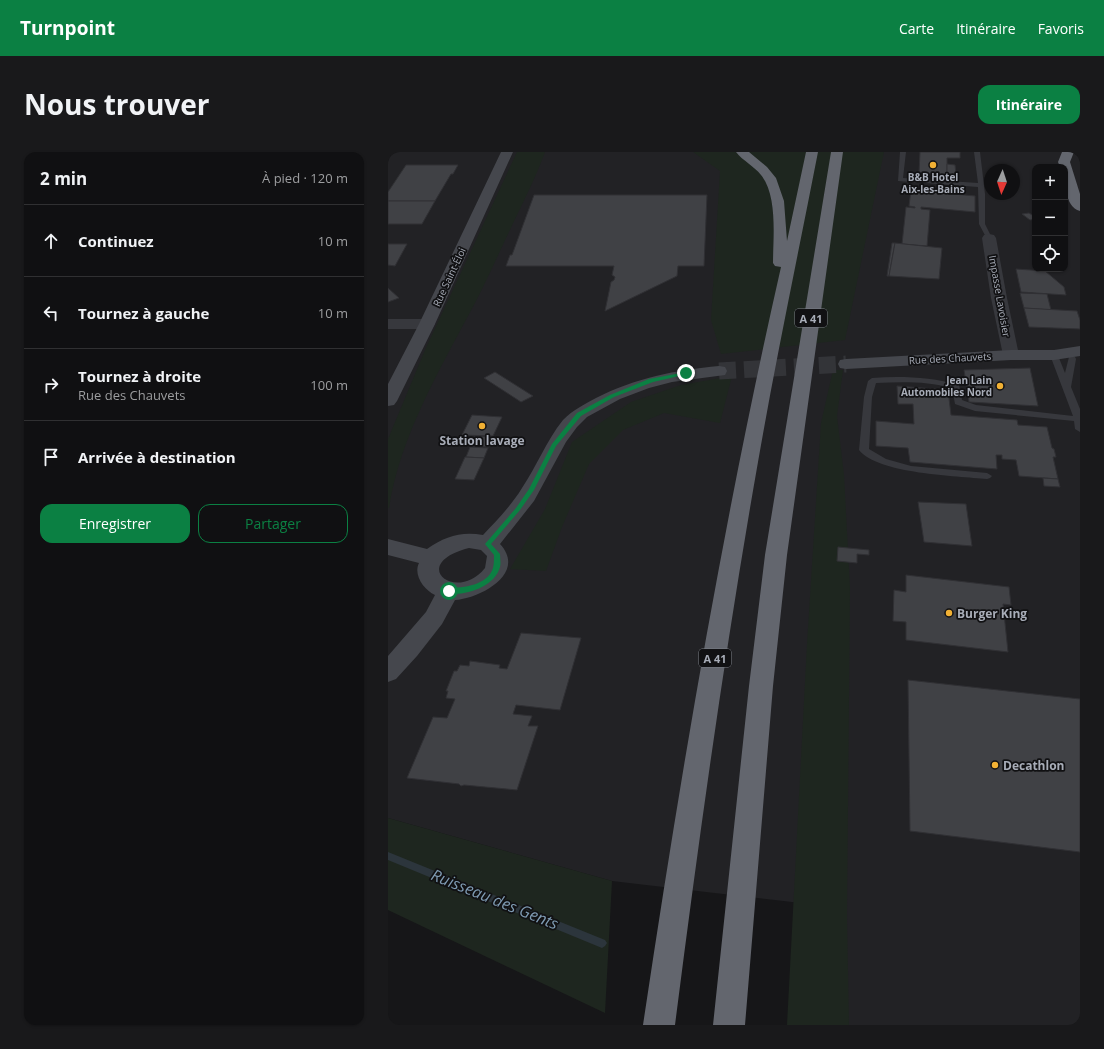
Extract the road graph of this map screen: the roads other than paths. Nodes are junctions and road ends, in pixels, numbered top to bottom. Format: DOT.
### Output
graph roads {
  1 [pos="507,152"];
  2 [pos="742,152"];
  3 [pos="812,152"];
  4 [pos="837,152"];
  5 [pos="903,152"];
  6 [pos="976,152"];
  7 [pos="1068,152"];
  8 [pos="1073,152"];
  9 [pos="1077,152"];
  10 [pos="1080,156"];
  11 [pos="847,167"];
  12 [pos="1080,175"];
  13 [pos="981,185"];
  14 [pos="1080,207"];
  15 [pos="990,238"];
  16 [pos="823,241"];
  17 [pos="781,292"];
  18 [pos="388,324"];
  19 [pos="427,324"];
  20 [pos="1011,355"];
  21 [pos="1054,355"];
  22 [pos="1077,357"];
  23 [pos="846,364"];
  24 [pos="719,371"];
  25 [pos="1067,387"];
  26 [pos="388,401"];
  27 [pos="1078,419"];
  28 [pos="1080,429"];
  29 [pos="987,476"];
  30 [pos="488,544"];
  31 [pos="388,547"];
  32 [pos="432,558"];
  33 [pos="449,591"];
  34 [pos="388,672"];
  35 [pos="659,1025"];
  36 [pos="729,1025"];
  1 -- 19 [label="main road, Rue Saint-Éloi"];
  2 -- 17 [label="highway"];
  3 -- 17 [label="highway, A 41"];
  4 -- 16 [label="highway, A 41"];
  5 -- 13 [label="lane"];
  6 -- 13 [label="lane"];
  7 -- 14 [label="highway"];
  8 -- 12 [label="highway"];
  9 -- 10 [label="highway"];
  11 -- 16 [label="highway"];
  13 -- 15 [label="lane"];
  15 -- 20 [label="street, Impasse Lavoisier"];
  16 -- 36 [label="highway, A 41"];
  17 -- 35 [label="highway, A 41"];
  18 -- 19 [label="street"];
  19 -- 26 [label="main road, Rue Saint-Éloi"];
  20 -- 21 [label="main road, Rue des Chauvets"];
  20 -- 23 [label="main road, Rue des Chauvets"];
  21 -- 22 [label="main road, Rue des Chauvets"];
  21 -- 25 [label="lane"];
  22 -- 25 [label="lane"];
  24 -- 30 [label="main road"];
  25 -- 27 [label="lane"];
  27 -- 28 [label="lane"];
  27 -- 29 [label="lane"];
  30 -- 32 [label="main road"];
  30 -- 33 [label="main road"];
  31 -- 32 [label="main road"];
  32 -- 33 [label="main road"];
  33 -- 34 [label="main road"];
}
